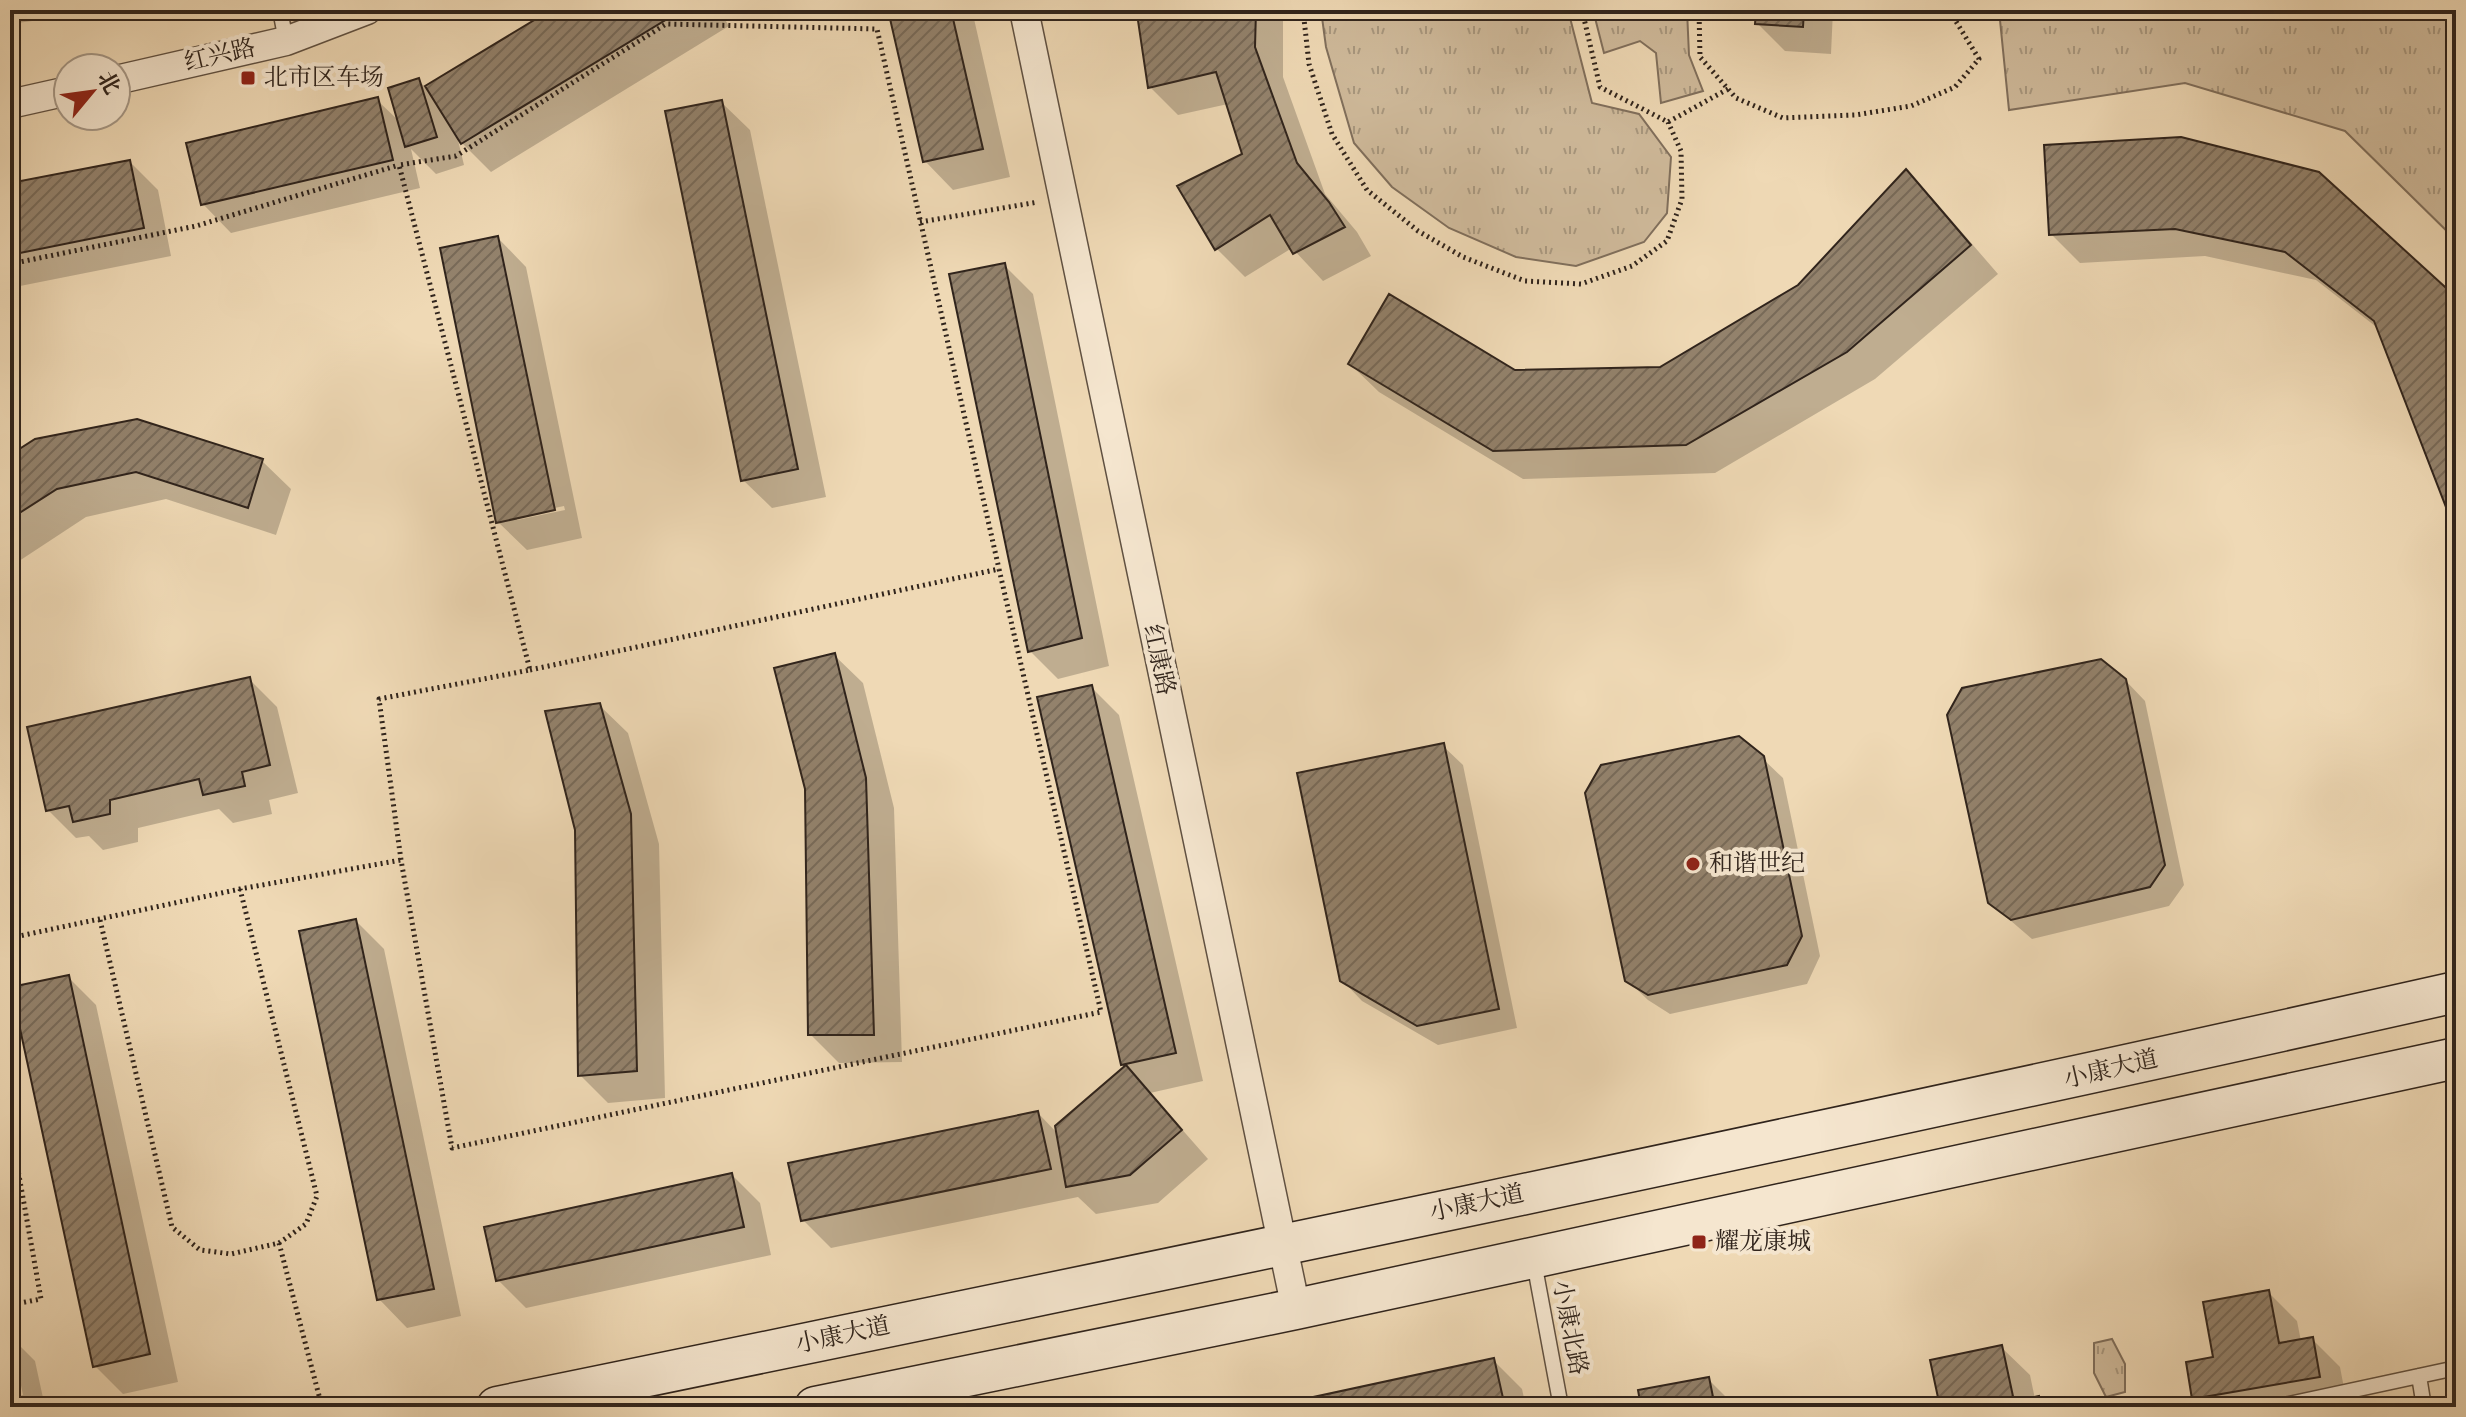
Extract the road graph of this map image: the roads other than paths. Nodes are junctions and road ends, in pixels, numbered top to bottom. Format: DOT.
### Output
graph roads {
  1 [pos="280,10"];
  2 [pos="367,10"];
  3 [pos="1024,10"];
  4 [pos="286,41"];
  5 [pos="132,76"];
  6 [pos="52,95"];
  7 [pos="10,104"];
  8 [pos="2456,992"];
  9 [pos="2456,1058"];
  10 [pos="1281,1247"];
  11 [pos="1533,1257"];
  12 [pos="1296,1309"];
  13 [pos="2456,1368"];
  14 [pos="2419,1376"];
  15 [pos="497,1407"];
  16 [pos="815,1407"];
  17 [pos="1561,1407"];
  18 [pos="2275,1407"];
  19 [pos="2424,1407"];
  1 -- 4 [label="lane"];
  2 -- 4 [label="street, 红兴路"];
  3 -- 10 [label="street, 红康路"];
  4 -- 5 [label="street, 红兴路"];
  6 -- 7 [label="street"];
  8 -- 10 [label="main road, 小康大道"];
  9 -- 11 [label="main road"];
  10 -- 12 [label="street, 红康路"];
  10 -- 15 [label="main road, 小康大道"];
  11 -- 12 [label="main road"];
  11 -- 17 [label="lane, 小康北路"];
  12 -- 16 [label="main road"];
  13 -- 14 [label="lane"];
  14 -- 18 [label="lane"];
  14 -- 19 [label="lane"];
}
